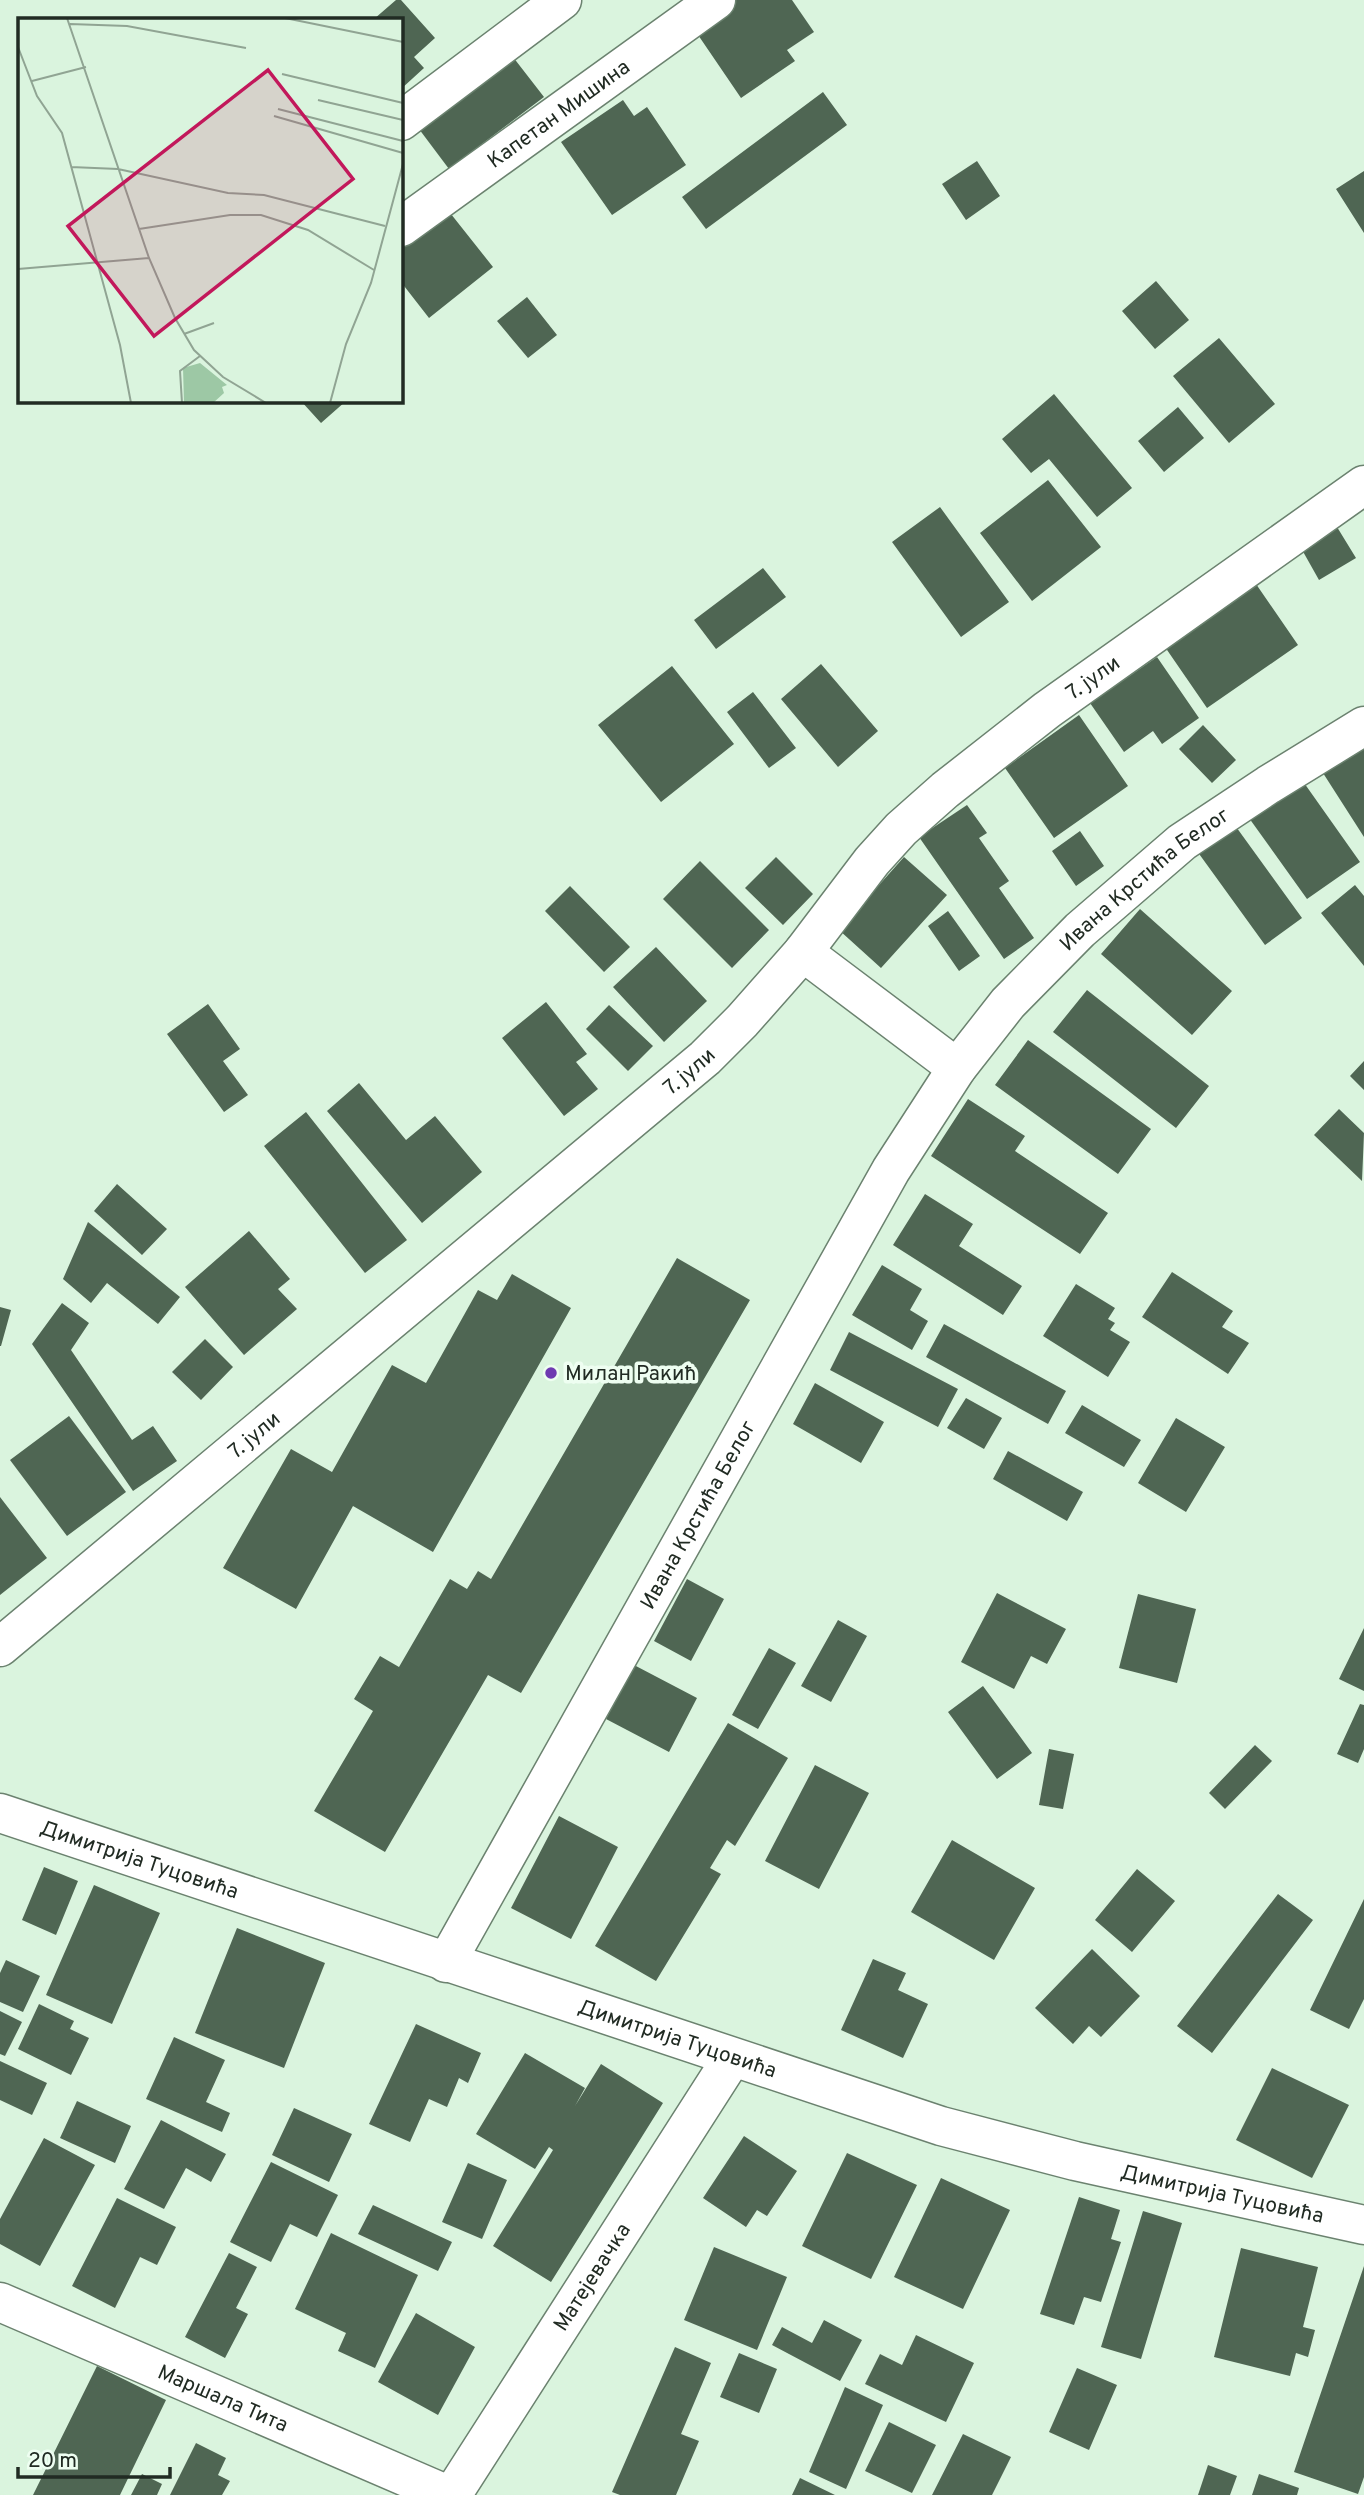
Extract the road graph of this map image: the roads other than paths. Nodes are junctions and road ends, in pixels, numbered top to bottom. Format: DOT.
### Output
graph roads {
  1 [pos="562,0"];
  2 [pos="716,0"];
  3 [pos="402,120"];
  4 [pos="402,225"];
  5 [pos="1364,485"];
  6 [pos="1364,726"];
  7 [pos="803,952"];
  8 [pos="957,1068"];
  9 [pos="0,1647"];
  10 [pos="0,1813"];
  11 [pos="446,1963"];
  12 [pos="733,2059"];
  13 [pos="1364,2225"];
  14 [pos="0,2302"];
  15 [pos="450,2495"];
  1 -- 3 [label="street"];
  2 -- 4 [label="street, Капетан Мишина"];
  5 -- 7 [label="street, 7. јули"];
  6 -- 8 [label="street, Ивана Крстића Белог"];
  7 -- 8 [label="street"];
  7 -- 9 [label="street, 7. јули"];
  8 -- 11 [label="street, Ивана Крстића Белог"];
  10 -- 11 [label="street, Димитрија Туцовића"];
  11 -- 12 [label="street, Димитрија Туцовића"];
  12 -- 13 [label="street, Димитрија Туцовића"];
  12 -- 15 [label="street, Матејевачка"];
  14 -- 15 [label="street, Маршала Тита"];
}
